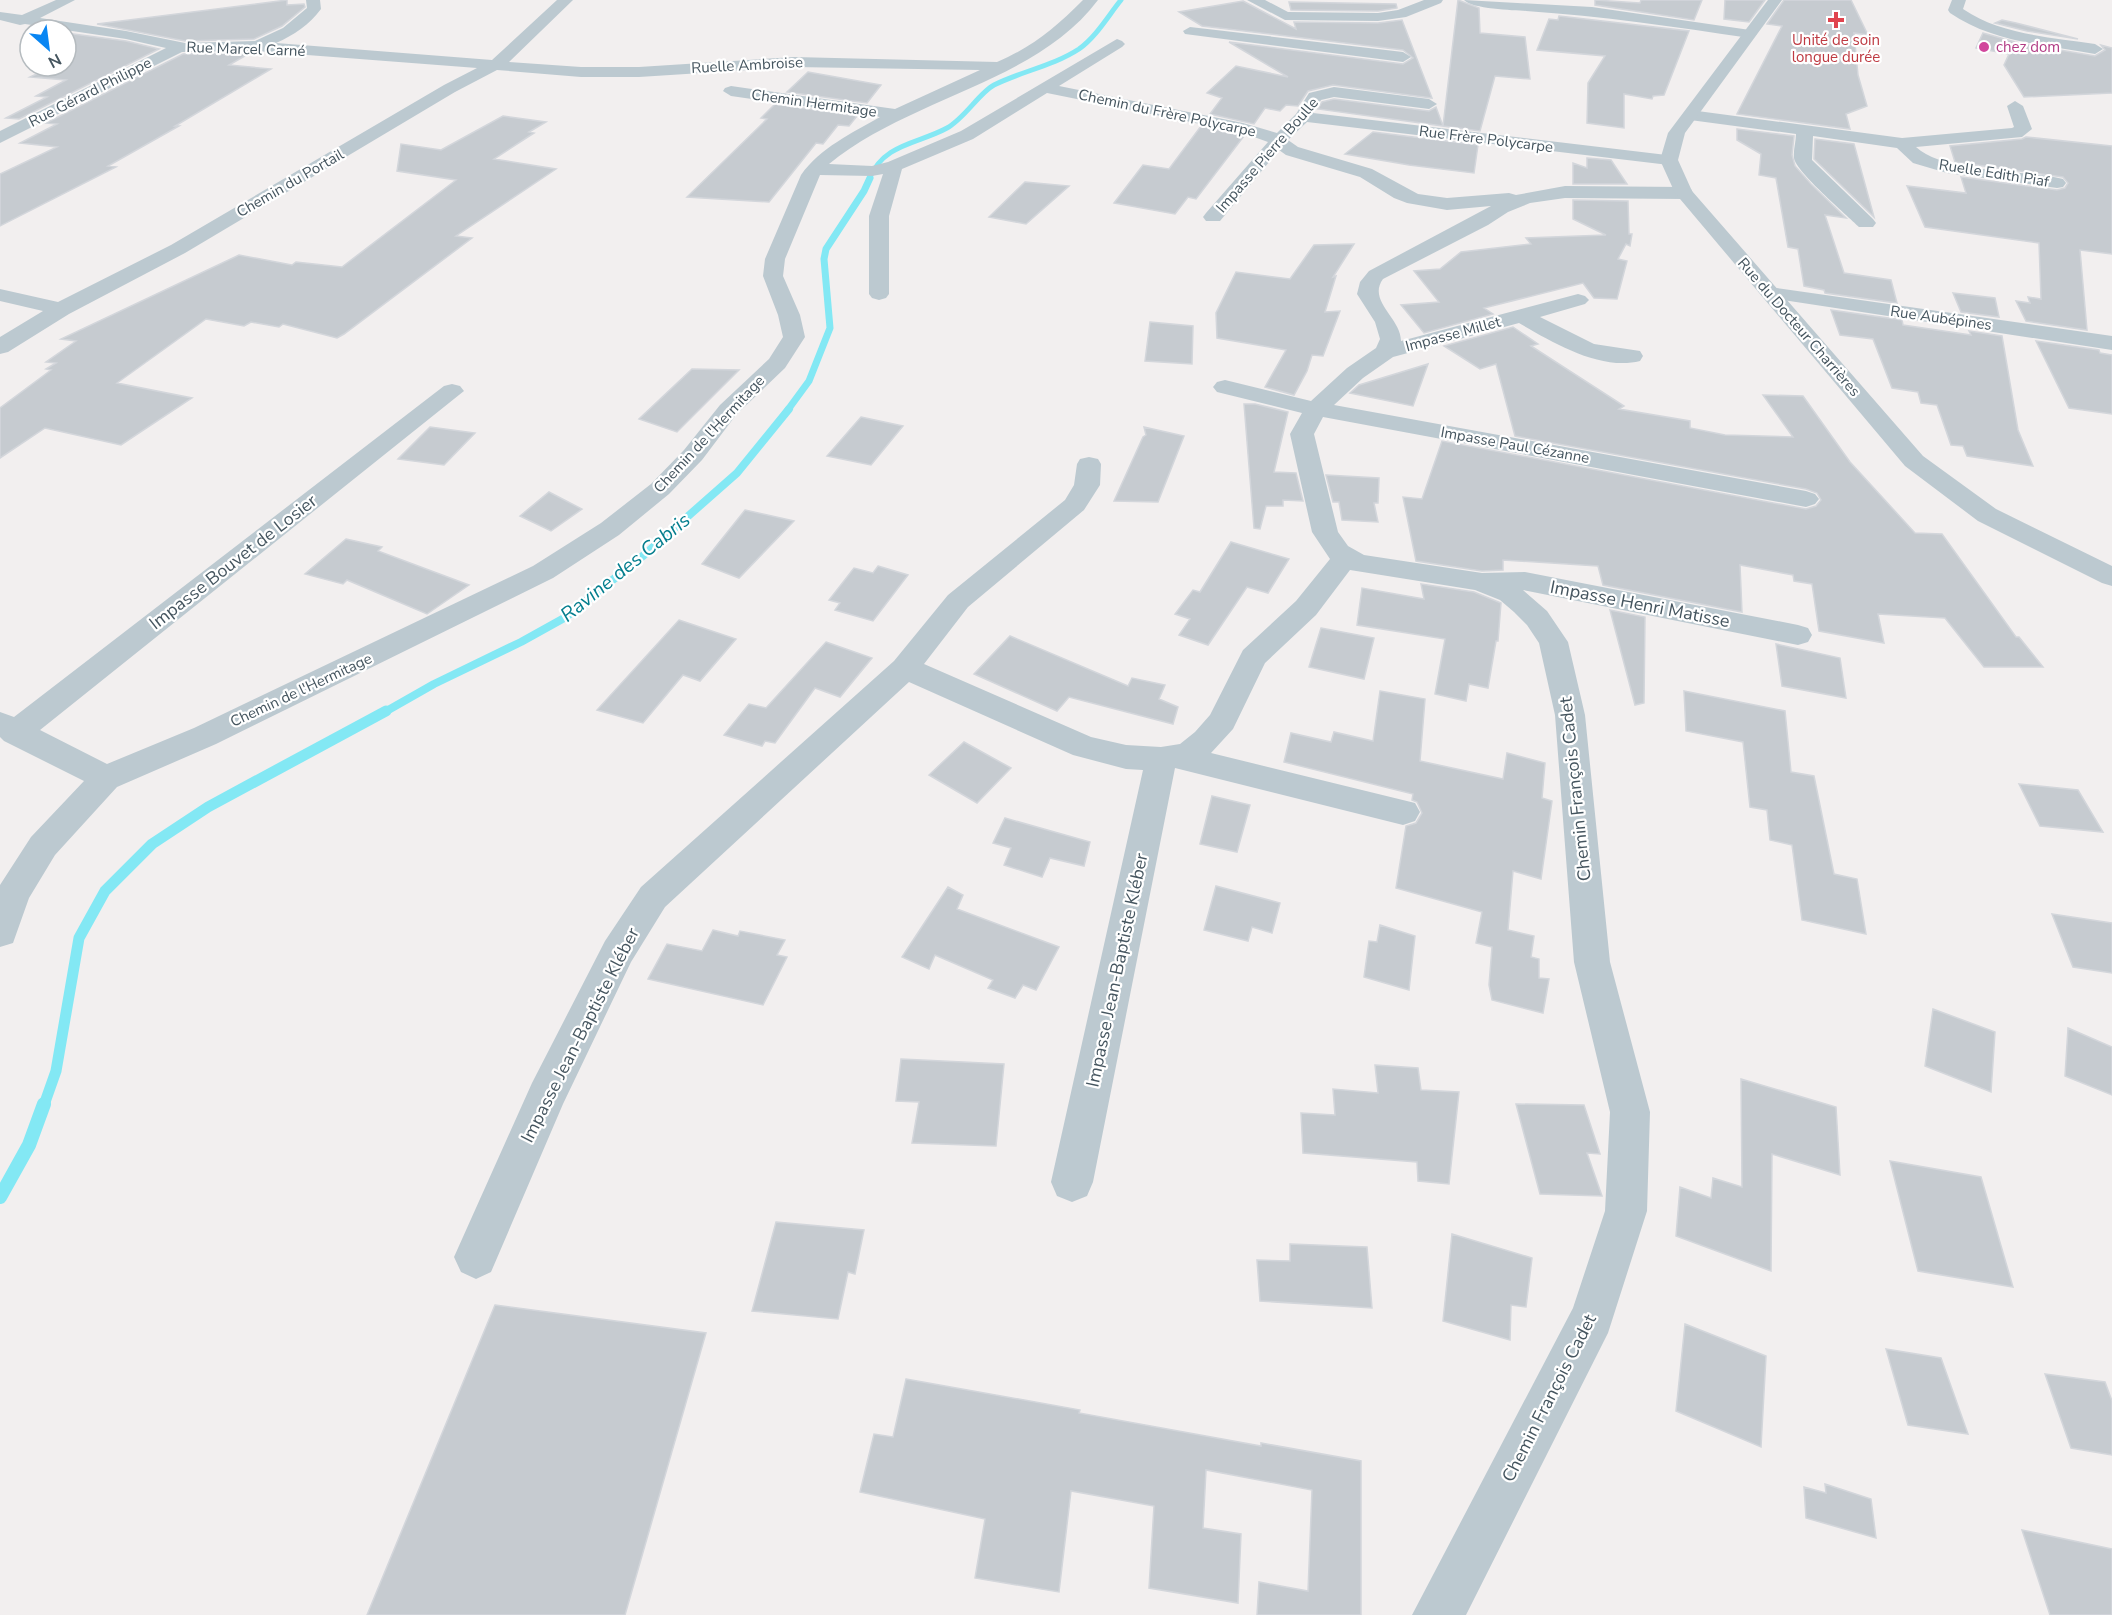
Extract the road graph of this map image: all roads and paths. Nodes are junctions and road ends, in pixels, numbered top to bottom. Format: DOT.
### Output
graph roads {
  1 [pos="68,0"];
  2 [pos="313,0"];
  3 [pos="566,0"];
  4 [pos="1091,0"];
  5 [pos="1254,0"];
  6 [pos="1436,0"];
  7 [pos="1471,0"];
  8 [pos="1775,0"];
  9 [pos="1959,0"];
  10 [pos="0,16"];
  11 [pos="1286,16"];
  12 [pos="26,18"];
  13 [pos="18,23"];
  14 [pos="78,28"];
  15 [pos="1190,31"];
  16 [pos="0,33"];
  17 [pos="1750,34"];
  18 [pos="1264,40"];
  19 [pos="1117,44"];
  20 [pos="255,46"];
  21 [pos="180,47"];
  22 [pos="2095,49"];
  23 [pos="1403,57"];
  24 [pos="494,65"];
  25 [pos="1001,66"];
  26 [pos="1044,88"];
  27 [pos="730,91"];
  28 [pos="1429,104"];
  29 [pos="2014,106"];
  30 [pos="897,114"];
  31 [pos="1690,115"];
  32 [pos="1303,117"];
  33 [pos="1805,130"];
  34 [pos="0,138"];
  35 [pos="1278,141"];
  36 [pos="1902,143"];
  37 [pos="1669,160"];
  38 [pos="894,166"];
  39 [pos="814,170"];
  40 [pos="2057,183"];
  41 [pos="1684,194"];
  42 [pos="1526,198"];
  43 [pos="1213,217"];
  44 [pos="1866,223"];
  45 [pos="879,294"];
  46 [pos="1770,294"];
  47 [pos="0,295"];
  48 [pos="1578,300"];
  49 [pos="61,309"];
  50 [pos="1521,315"];
  51 [pos="2112,343"];
  52 [pos="0,347"];
  53 [pos="1385,352"];
  54 [pos="1632,356"];
  55 [pos="1225,387"];
  56 [pos="452,391"];
  57 [pos="1316,409"];
  58 [pos="1089,464"];
  59 [pos="1806,499"];
  60 [pos="1345,558"];
  61 [pos="2112,577"];
  62 [pos="1481,582"];
  63 [pos="1798,635"];
  64 [pos="905,668"];
  65 [pos="7,728"];
  66 [pos="1168,758"];
  67 [pos="106,778"];
  68 [pos="1403,812"];
  69 [pos="0,932"];
  70 [pos="1072,1182"];
  71 [pos="476,1257"];
  72 [pos="1438,1615"];
  1 -- 12 [label="street"];
  2 -- 20 [label="street"];
  3 -- 24 [label="street, Chemin du Portail"];
  4 -- 25 [label="street, Chemin de l'Hermitage"];
  5 -- 11 [label="street"];
  6 -- 11 [label="street"];
  7 -- 17 [label="street"];
  8 -- 17 [label="street"];
  9 -- 22 [label="street"];
  10 -- 12 [label="street, Rue Marcel Carné"];
  11 -- 18 [label="street"];
  13 -- 16 [label="street"];
  14 -- 21 [label="street, Rue Marcel Carné"];
  15 -- 18 [label="street"];
  17 -- 31 [label="street"];
  18 -- 23 [label="street"];
  19 -- 26 [label="street, Chemin du Frère Polycarpe"];
  20 -- 21 [label="street, Rue Marcel Carné"];
  20 -- 24 [label="street, Rue Marcel Carné"];
  21 -- 34 [label="street, Rue Gérard Philippe"];
  24 -- 25 [label="street, Ruelle Ambroise"];
  24 -- 49 [label="street, Chemin du Portail"];
  25 -- 30 [label="street, Chemin de l'Hermitage"];
  26 -- 35 [label="street, Chemin du Frère Polycarpe"];
  26 -- 38 [label="street, Chemin du Frère Polycarpe"];
  27 -- 30 [label="street, Chemin Hermitage"];
  28 -- 32 [label="street, Impasse Pierre Boulle"];
  29 -- 36 [label="street, Ruelle Edith Piaf"];
  30 -- 39 [label="street, Chemin de l'Hermitage"];
  31 -- 33 [label="street, Ruelle Edith Piaf"];
  31 -- 37 [label="street"];
  32 -- 35 [label="street, Impasse Pierre Boulle"];
  32 -- 37 [label="street, Rue Frère Polycarpe"];
  33 -- 36 [label="street, Ruelle Edith Piaf"];
  33 -- 44 [label="street"];
  35 -- 42 [label="street, Chemin du Frère Polycarpe"];
  35 -- 43 [label="street, Impasse Pierre Boulle"];
  36 -- 40 [label="street, Ruelle Edith Piaf"];
  37 -- 41 [label="street, Rue du Docteur Charrières"];
  38 -- 39 [label="street, Chemin du Frère Polycarpe"];
  38 -- 45 [label="street"];
  39 -- 67 [label="street, Chemin de l'Hermitage"];
  41 -- 42 [label="street"];
  41 -- 46 [label="street, Rue du Docteur Charrières"];
  42 -- 53 [label="street"];
  46 -- 51 [label="street, Rue Aubépines"];
  46 -- 61 [label="street, Rue du Docteur Charrières"];
  47 -- 49 [label="street"];
  48 -- 50 [label="street, Impasse Millet"];
  49 -- 52 [label="street, Chemin du Portail"];
  50 -- 53 [label="street, Impasse Millet"];
  50 -- 54 [label="street, Impasse Millet"];
  53 -- 57 [label="street"];
  55 -- 57 [label="street, Impasse Paul Cézanne"];
  56 -- 65 [label="street, Impasse Bouvet de Losier"];
  57 -- 59 [label="street, Impasse Paul Cézanne"];
  57 -- 60 [label="street"];
  58 -- 64 [label="street, Impasse Jean-Baptiste Kléber"];
  60 -- 62 [label="street, Chemin François Cadet"];
  60 -- 66 [label="street"];
  62 -- 63 [label="street, Impasse Henri Matisse"];
  62 -- 72 [label="street, Chemin François Cadet"];
  64 -- 66 [label="street"];
  64 -- 71 [label="street, Impasse Jean-Baptiste Kléber"];
  65 -- 67 [label="street"];
  66 -- 68 [label="street"];
  66 -- 70 [label="street, Impasse Jean-Baptiste Kléber"];
  67 -- 69 [label="street, Chemin de l'Hermitage"];
}
